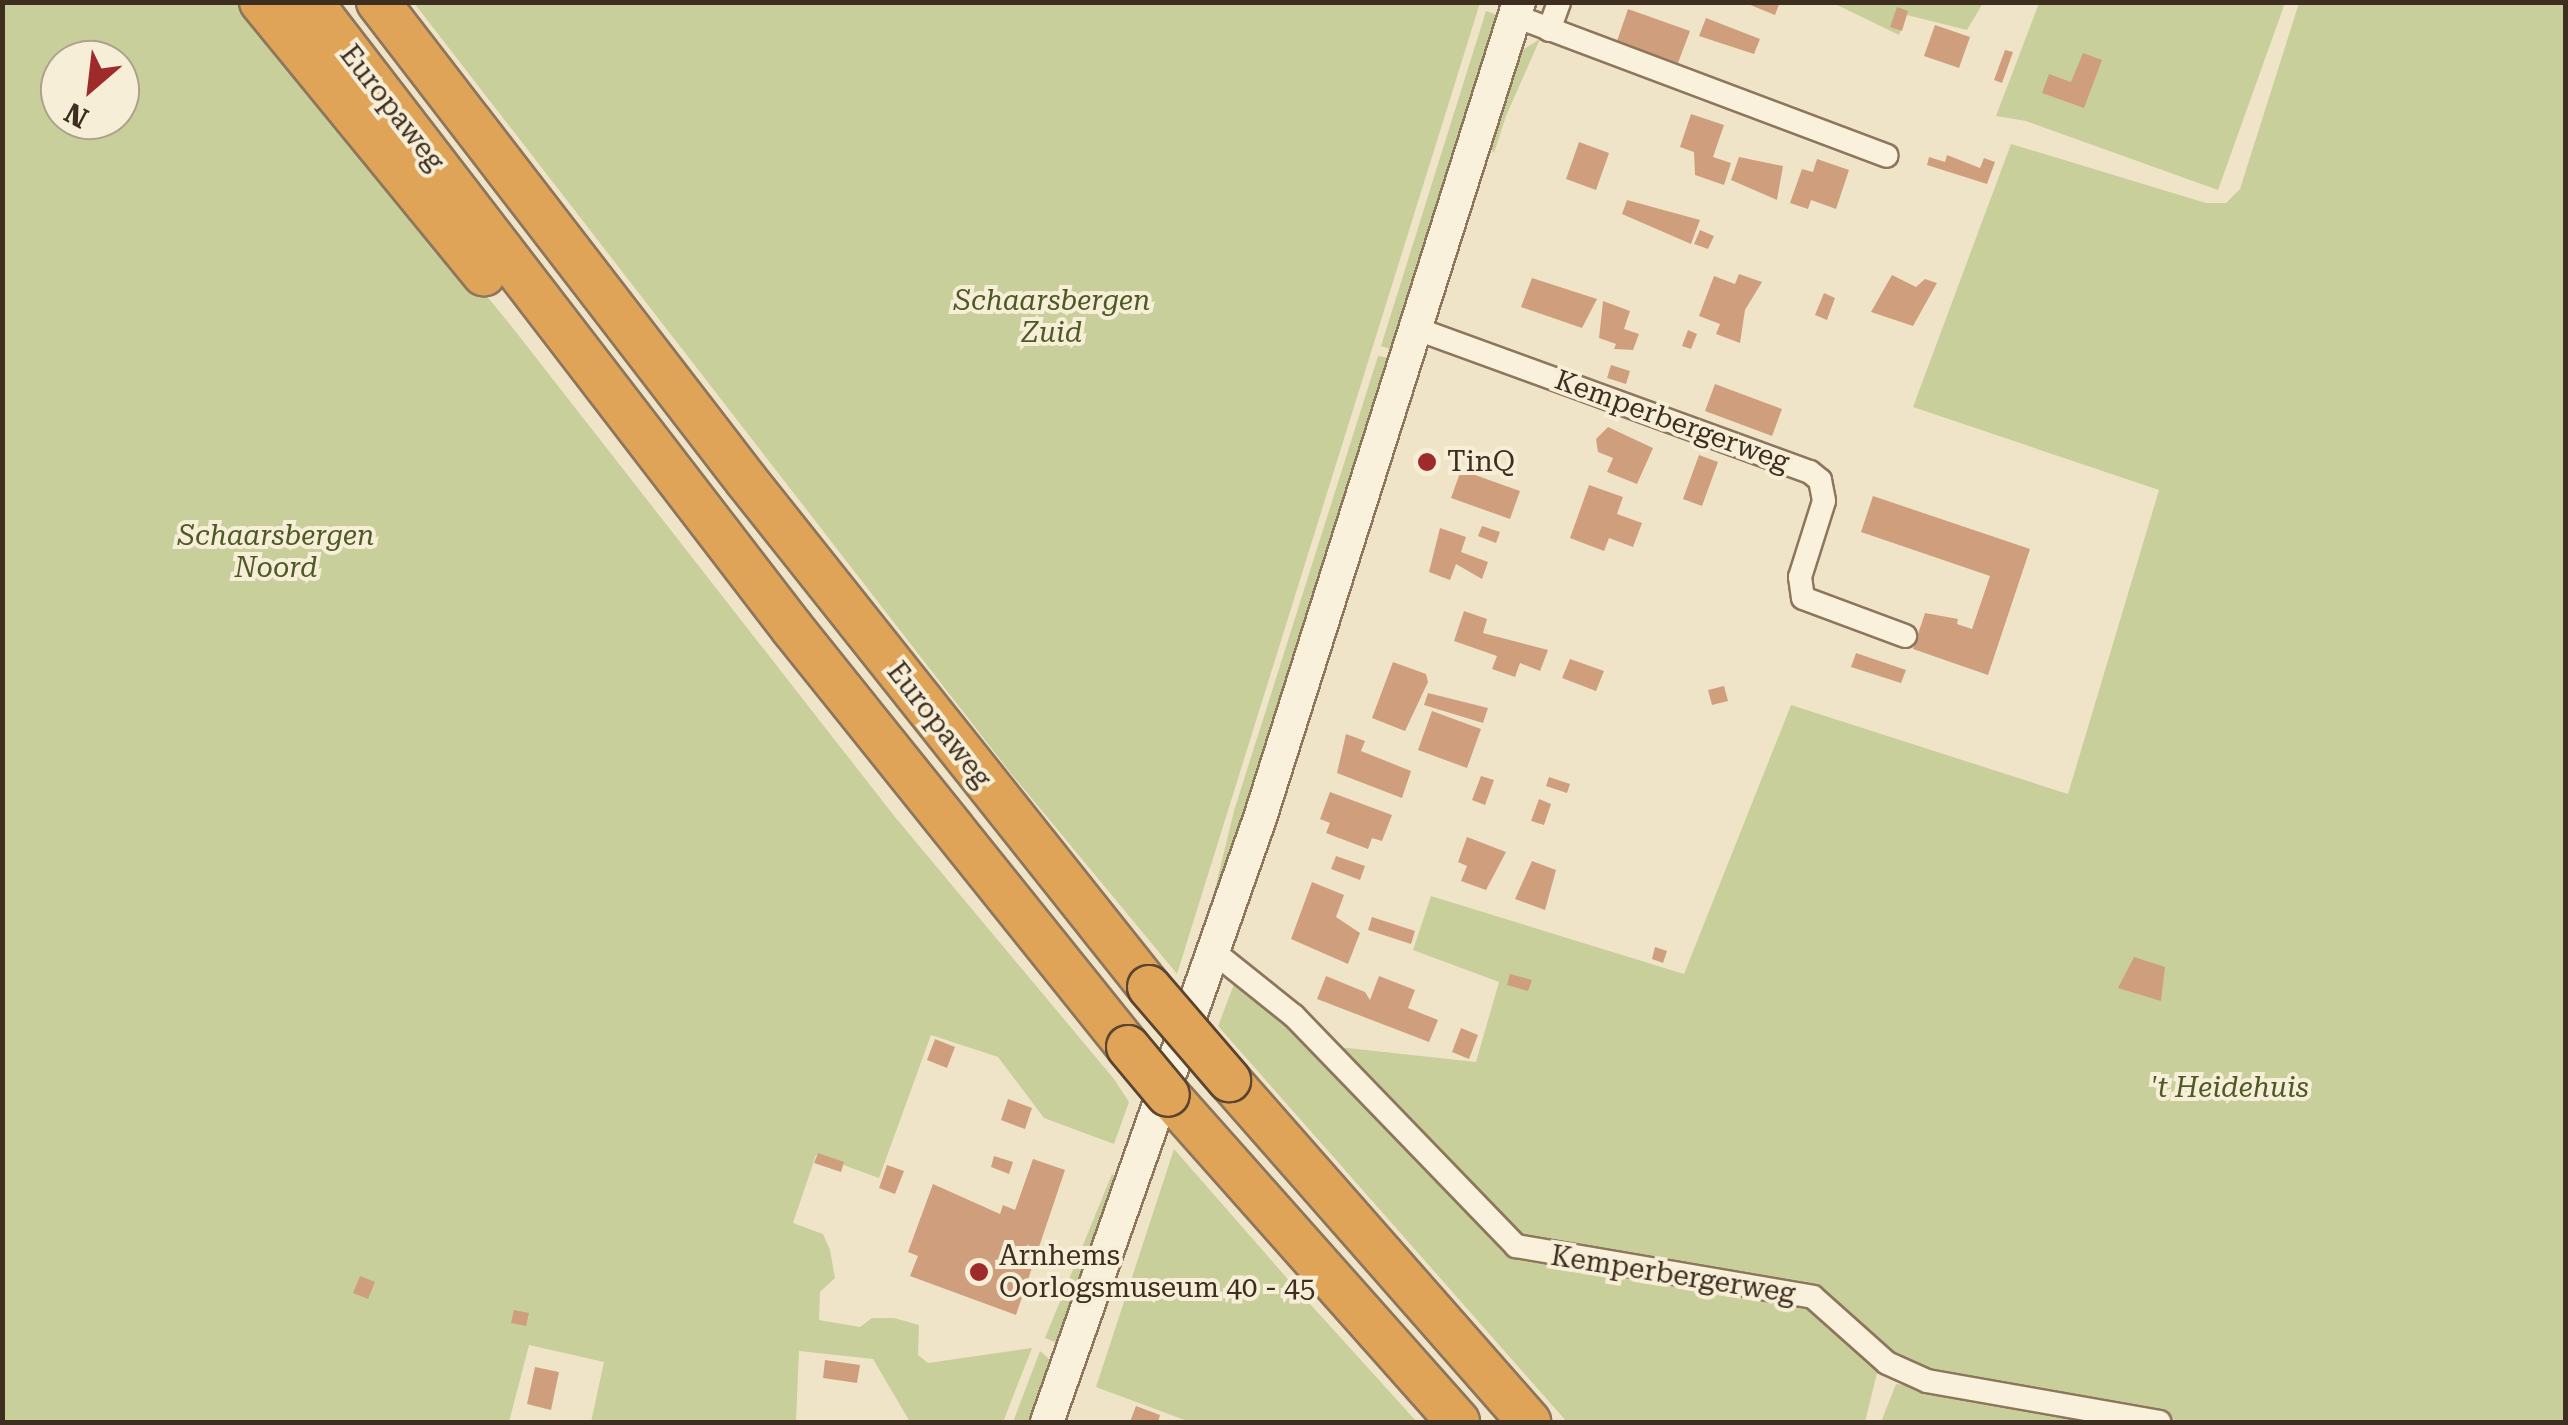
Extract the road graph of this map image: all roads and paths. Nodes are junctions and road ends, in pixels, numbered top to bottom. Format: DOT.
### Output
graph roads {
  1 [pos="261,2"];
  2 [pos="311,2"];
  3 [pos="378,2"];
  4 [pos="1559,2"];
  5 [pos="1517,10"];
  6 [pos="1549,30"];
  7 [pos="1887,156"];
  8 [pos="1417,328"];
  9 [pos="792,628"];
  10 [pos="1905,636"];
  11 [pos="1214,952"];
  12 [pos="1047,1422"];
  13 [pos="1458,1422"];
  14 [pos="1529,1422"];
  15 [pos="2160,1422"];
  1 -- 9 [label="highway"];
  2 -- 9 [label="highway, Europaweg"];
  3 -- 14 [label="highway, Europaweg, bridge"];
  4 -- 6 [label="street"];
  5 -- 6 [label="street"];
  5 -- 8 [label="main road"];
  6 -- 7 [label="street"];
  8 -- 10 [label="street, Kemperbergerweg"];
  8 -- 11 [label="main road"];
  9 -- 13 [label="highway, Europaweg, bridge"];
  11 -- 12 [label="main road"];
  11 -- 15 [label="street, Kemperbergerweg"];
}
